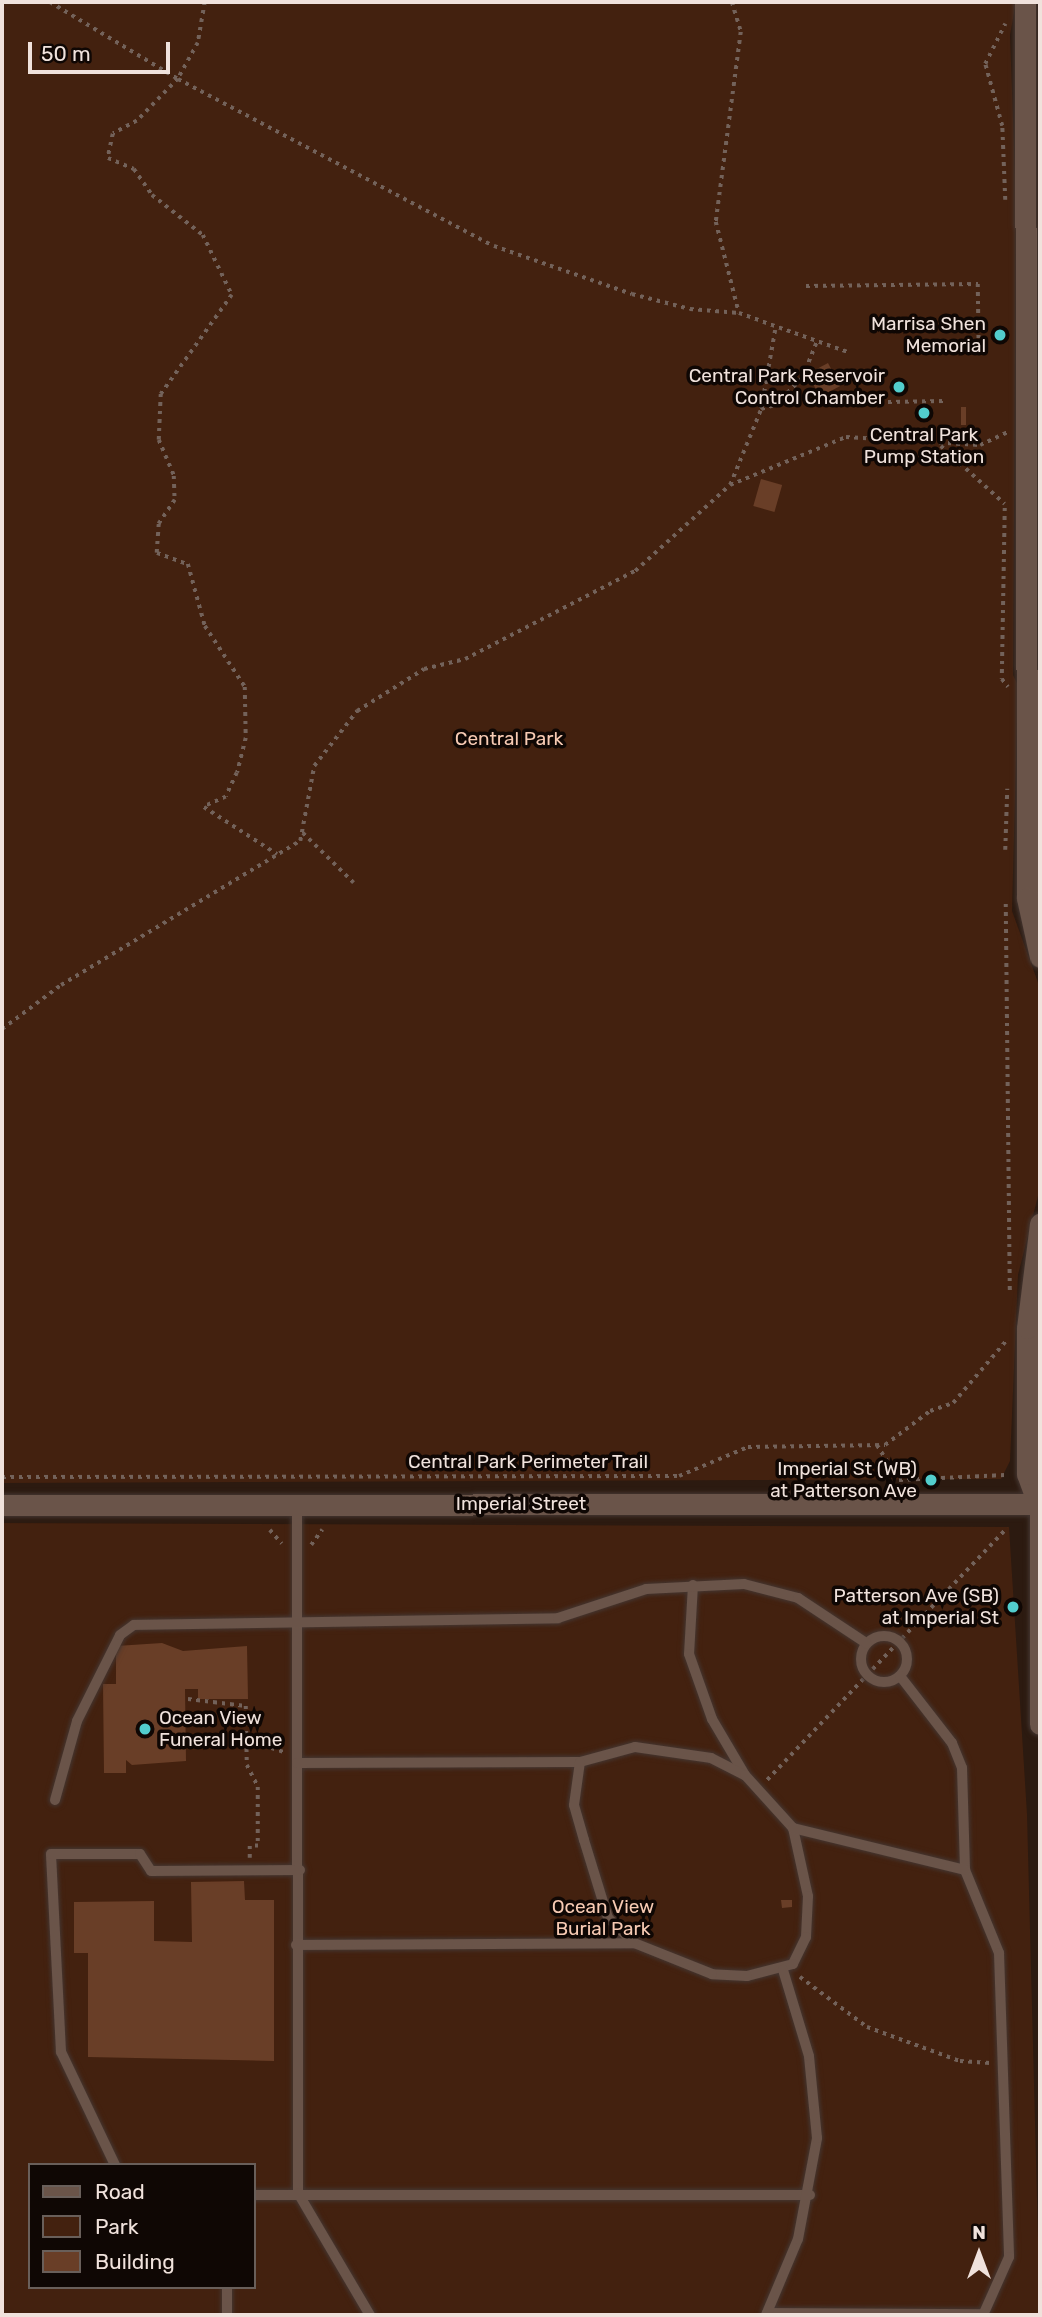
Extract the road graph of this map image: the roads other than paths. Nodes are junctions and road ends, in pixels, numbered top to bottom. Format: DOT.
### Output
graph roads {
  1 [pos="1025,2"];
  2 [pos="1040,957"];
  3 [pos="1040,1224"];
  4 [pos="1040,1503"];
  5 [pos="297,1504"];
  6 [pos="2,1505"];
  7 [pos="693,1585"];
  8 [pos="297,1620"];
  9 [pos="866,1643"];
  10 [pos="900,1675"];
  11 [pos="1040,1724"];
  12 [pos="297,1759"];
  13 [pos="580,1762"];
  14 [pos="745,1775"];
  15 [pos="55,1800"];
  16 [pos="793,1828"];
  17 [pos="300,1870"];
  18 [pos="965,1870"];
  19 [pos="634,1943"];
  20 [pos="296,1945"];
  21 [pos="785,1968"];
  22 [pos="114,2163"];
  23 [pos="298,2193"];
  24 [pos="256,2195"];
  25 [pos="810,2195"];
  26 [pos="227,2289"];
  27 [pos="766,2314"];
  28 [pos="227,2315"];
  29 [pos="370,2315"];
  30 [pos="982,2315"];
  1 -- 2 [label="main road"];
  3 -- 4 [label="main road"];
  4 -- 5 [label="main road, Imperial Street"];
  4 -- 11 [label="main road"];
  5 -- 6 [label="main road, Imperial Street"];
  5 -- 8 [label="lane"];
  7 -- 8 [label="lane"];
  7 -- 9 [label="lane"];
  7 -- 14 [label="lane"];
  8 -- 12 [label="lane"];
  8 -- 15 [label="lane"];
  9 -- 10 [label="lane"];
  9 -- 10 [label="lane"];
  10 -- 18 [label="lane"];
  12 -- 13 [label="lane"];
  12 -- 17 [label="lane"];
  13 -- 14 [label="lane"];
  13 -- 19 [label="lane"];
  14 -- 16 [label="lane"];
  16 -- 18 [label="lane"];
  16 -- 21 [label="lane"];
  17 -- 20 [label="lane"];
  17 -- 22 [label="lane"];
  18 -- 30 [label="lane"];
  19 -- 20 [label="lane"];
  19 -- 21 [label="lane"];
  20 -- 23 [label="lane"];
  21 -- 25 [label="lane"];
  23 -- 24 [label="lane"];
  23 -- 25 [label="lane"];
  23 -- 29 [label="lane"];
  25 -- 27 [label="lane"];
  26 -- 28 [label="lane"];
  27 -- 30 [label="lane"];
}
